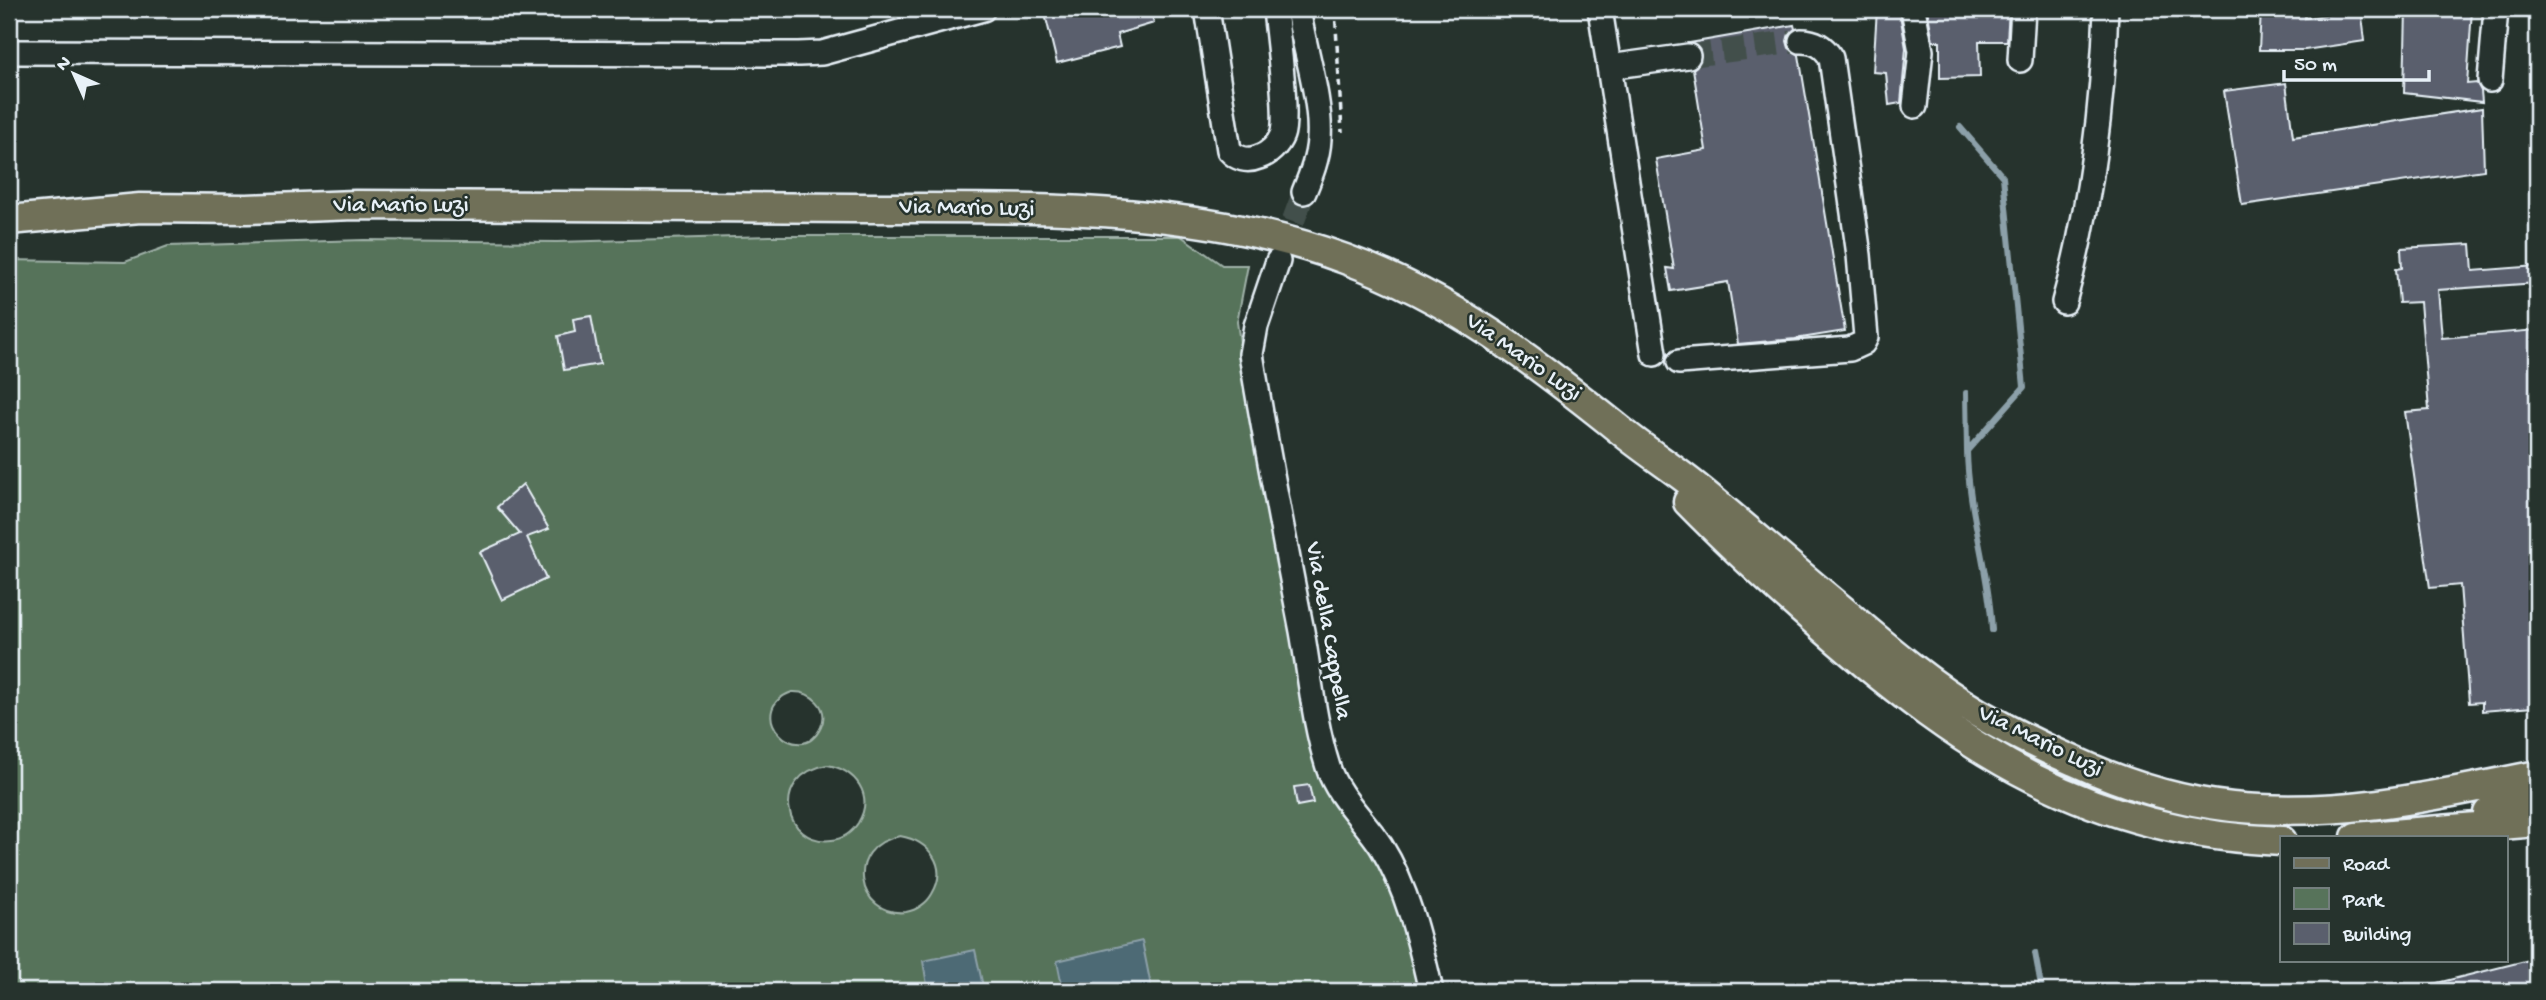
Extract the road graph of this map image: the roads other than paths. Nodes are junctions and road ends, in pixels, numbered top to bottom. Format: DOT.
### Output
graph roads {
  1 [pos="983,9"];
  2 [pos="1207,9"];
  3 [pos="1275,9"];
  4 [pos="1298,9"];
  5 [pos="1600,9"];
  6 [pos="1913,9"];
  7 [pos="2023,9"];
  8 [pos="2106,9"];
  9 [pos="2496,9"];
  10 [pos="1801,41"];
  11 [pos="9,52"];
  12 [pos="1688,56"];
  13 [pos="2020,60"];
  14 [pos="1609,67"];
  15 [pos="2490,80"];
  16 [pos="1915,106"];
  17 [pos="1304,192"];
  18 [pos="247,209"];
  19 [pos="9,220"];
  20 [pos="9,238"];
  21 [pos="1278,261"];
  22 [pos="2064,302"];
  23 [pos="1654,354"];
  24 [pos="1679,362"];
  25 [pos="1630,438"];
  26 [pos="2537,767"];
  27 [pos="2537,775"];
  28 [pos="2426,798"];
  29 [pos="2537,800"];
  30 [pos="2537,822"];
  31 [pos="2411,833"];
  32 [pos="2370,836"];
  33 [pos="2280,841"];
  34 [pos="1431,991"];
  1 -- 11 [label="street"];
  2 -- 3 [label="street"];
  4 -- 17 [label="street"];
  5 -- 14 [label="street"];
  6 -- 16 [label="street"];
  7 -- 13 [label="street"];
  8 -- 22 [label="street"];
  9 -- 15 [label="street"];
  10 -- 24 [label="street"];
  12 -- 14 [label="street"];
  14 -- 23 [label="street"];
  18 -- 19 [label="main road, Via Mario Luzi"];
  18 -- 20 [label="main road, Via Mario Luzi"];
  18 -- 25 [label="main road, Via Mario Luzi"];
  21 -- 34 [label="street, Via della Cappella"];
  25 -- 28 [label="main road, Via Mario Luzi"];
  25 -- 33 [label="main road, Via Mario Luzi"];
  26 -- 28 [label="main road"];
  27 -- 28 [label="main road, Via Mario Luzi"];
  29 -- 31 [label="main road"];
  30 -- 31 [label="main road"];
  31 -- 32 [label="main road"];
}
